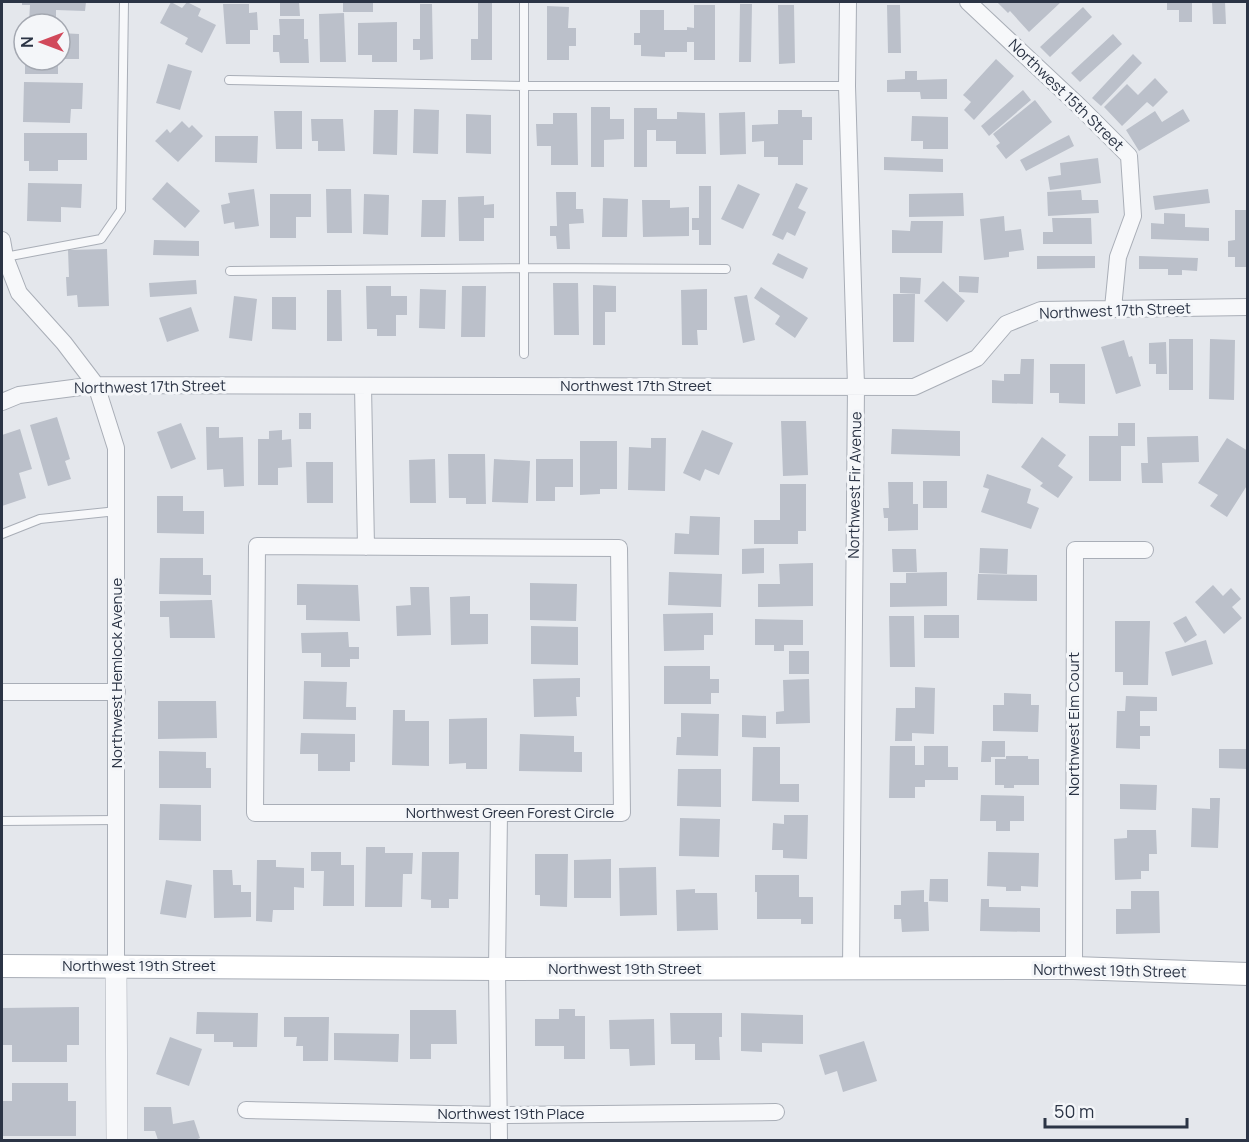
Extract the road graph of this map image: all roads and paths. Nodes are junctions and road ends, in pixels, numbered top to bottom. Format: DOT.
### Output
graph roads {
  1 [pos="123,2"];
  2 [pos="524,2"];
  3 [pos="848,2"];
  4 [pos="968,2"];
  5 [pos="229,80"];
  6 [pos="524,86"];
  7 [pos="847,86"];
  8 [pos="3,249"];
  9 [pos="524,268"];
  10 [pos="726,269"];
  11 [pos="230,271"];
  12 [pos="1248,307"];
  13 [pos="1113,308"];
  14 [pos="524,354"];
  15 [pos="96,386"];
  16 [pos="363,386"];
  17 [pos="856,386"];
  18 [pos="2,402"];
  19 [pos="117,511"];
  20 [pos="2,534"];
  21 [pos="366,547"];
  22 [pos="1145,550"];
  23 [pos="2,692"];
  24 [pos="117,692"];
  25 [pos="499,813"];
  26 [pos="117,820"];
  27 [pos="2,821"];
  28 [pos="2,966"];
  29 [pos="116,966"];
  30 [pos="1074,968"];
  31 [pos="497,969"];
  32 [pos="850,969"];
  33 [pos="1248,974"];
  34 [pos="246,1110"];
  35 [pos="776,1112"];
  36 [pos="499,1115"];
  37 [pos="117,1140"];
  38 [pos="499,1140"];
  1 -- 8 [label="lane"];
  2 -- 6 [label="lane"];
  3 -- 7 [label="street, Northwest Fir Avenue"];
  4 -- 13 [label="street, Northwest 15th Street"];
  5 -- 6 [label="lane"];
  6 -- 7 [label="lane"];
  6 -- 9 [label="lane"];
  7 -- 17 [label="street, Northwest Fir Avenue"];
  8 -- 15 [label="street, Northwest Hemlock Avenue"];
  9 -- 10 [label="lane"];
  9 -- 11 [label="lane"];
  9 -- 14 [label="lane"];
  12 -- 13 [label="street, Northwest 17th Street"];
  13 -- 17 [label="street, Northwest 17th Street"];
  15 -- 16 [label="street, Northwest 17th Street"];
  15 -- 18 [label="street, Northwest 17th Street"];
  15 -- 19 [label="street, Northwest Hemlock Avenue"];
  16 -- 17 [label="street, Northwest 17th Street"];
  16 -- 21 [label="street"];
  17 -- 32 [label="street, Northwest Fir Avenue"];
  19 -- 20 [label="lane"];
  19 -- 24 [label="street, Northwest Hemlock Avenue"];
  21 -- 25 [label="street, Northwest Green Forest Circle"];
  21 -- 25 [label="street, Northwest Green Forest Circle"];
  22 -- 30 [label="street, Northwest Elm Court"];
  23 -- 24 [label="street"];
  24 -- 26 [label="street, Northwest Hemlock Avenue"];
  25 -- 31 [label="street"];
  26 -- 27 [label="lane"];
  26 -- 29 [label="street, Northwest Hemlock Avenue"];
  28 -- 29 [label="main road, Northwest 19th Street"];
  29 -- 31 [label="main road, Northwest 19th Street"];
  29 -- 37 [label="street, Northwest Hemlock Avenue"];
  30 -- 32 [label="main road, Northwest 19th Street"];
  30 -- 33 [label="main road, Northwest 19th Street"];
  31 -- 32 [label="main road, Northwest 19th Street"];
  31 -- 36 [label="street"];
  34 -- 36 [label="street, Northwest 19th Place"];
  35 -- 36 [label="street, Northwest 19th Place"];
  36 -- 38 [label="street"];
}
